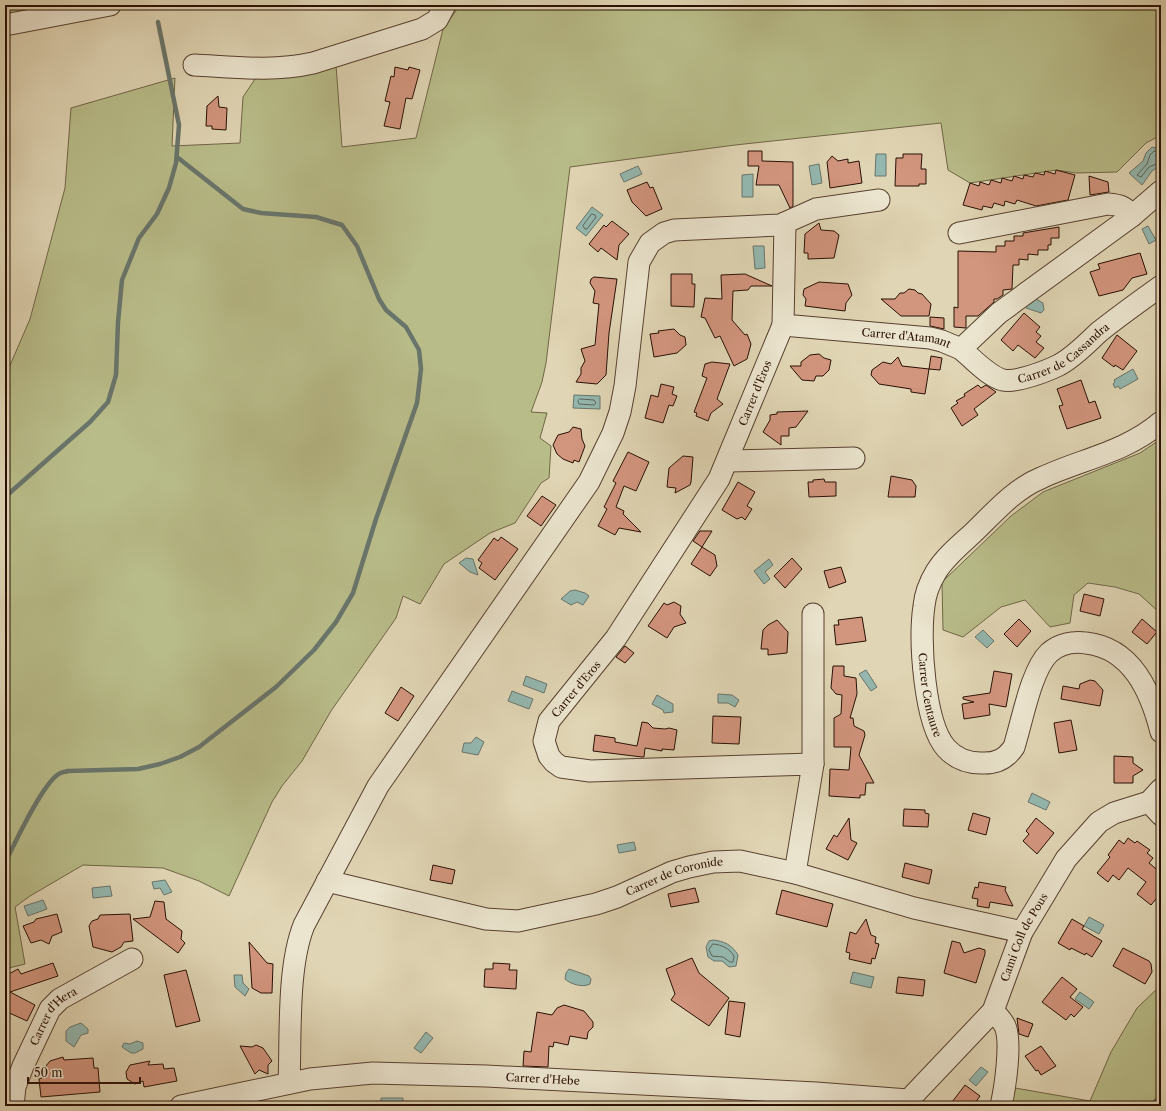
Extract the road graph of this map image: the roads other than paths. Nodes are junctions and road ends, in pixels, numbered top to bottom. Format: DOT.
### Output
graph roads {
  1 [pos="110,5"];
  2 [pos="445,5"];
  3 [pos="5,25"];
  4 [pos="194,65"];
  5 [pos="1161,191"];
  6 [pos="879,200"];
  7 [pos="1132,216"];
  8 [pos="785,223"];
  9 [pos="959,233"];
  10 [pos="1161,286"];
  11 [pos="783,325"];
  12 [pos="961,349"];
  13 [pos="1161,422"];
  14 [pos="854,458"];
  15 [pos="728,461"];
  16 [pos="813,614"];
  17 [pos="1161,732"];
  18 [pos="813,764"];
  19 [pos="1157,802"];
  20 [pos="795,873"];
  21 [pos="327,881"];
  22 [pos="1022,932"];
  23 [pos="132,959"];
  24 [pos="993,1011"];
  25 [pos="289,1083"];
  26 [pos="906,1103"];
  27 [pos="13,1106"];
  28 [pos="181,1106"];
  29 [pos="1001,1106"];
  1 -- 3 [label="street"];
  2 -- 4 [label="street"];
  5 -- 7 [label="street, Carrer d'Atamant"];
  6 -- 8 [label="street"];
  7 -- 9 [label="street"];
  7 -- 12 [label="street, Carrer d'Atamant"];
  8 -- 11 [label="street"];
  8 -- 21 [label="street"];
  10 -- 12 [label="street, Carrer de Cassandra"];
  11 -- 12 [label="street, Carrer d'Atamant"];
  11 -- 15 [label="street, Carrer d'Eros"];
  13 -- 17 [label="street, Carrer Centaure"];
  14 -- 15 [label="street"];
  15 -- 18 [label="street, Carrer d'Eros"];
  16 -- 18 [label="street"];
  18 -- 20 [label="street"];
  19 -- 22 [label="street, Camí Coll de Pous"];
  20 -- 21 [label="street, Carrer de Coronide"];
  20 -- 22 [label="street, Carrer de Coronide"];
  21 -- 25 [label="street"];
  22 -- 24 [label="street, Camí Coll de Pous"];
  23 -- 27 [label="street, Carrer d'Hera"];
  24 -- 26 [label="street, Camí Coll de Pous"];
  24 -- 29 [label="street"];
  25 -- 26 [label="street, Carrer d'Hebe"];
  25 -- 28 [label="street, Carrer d'Hebe"];
}
